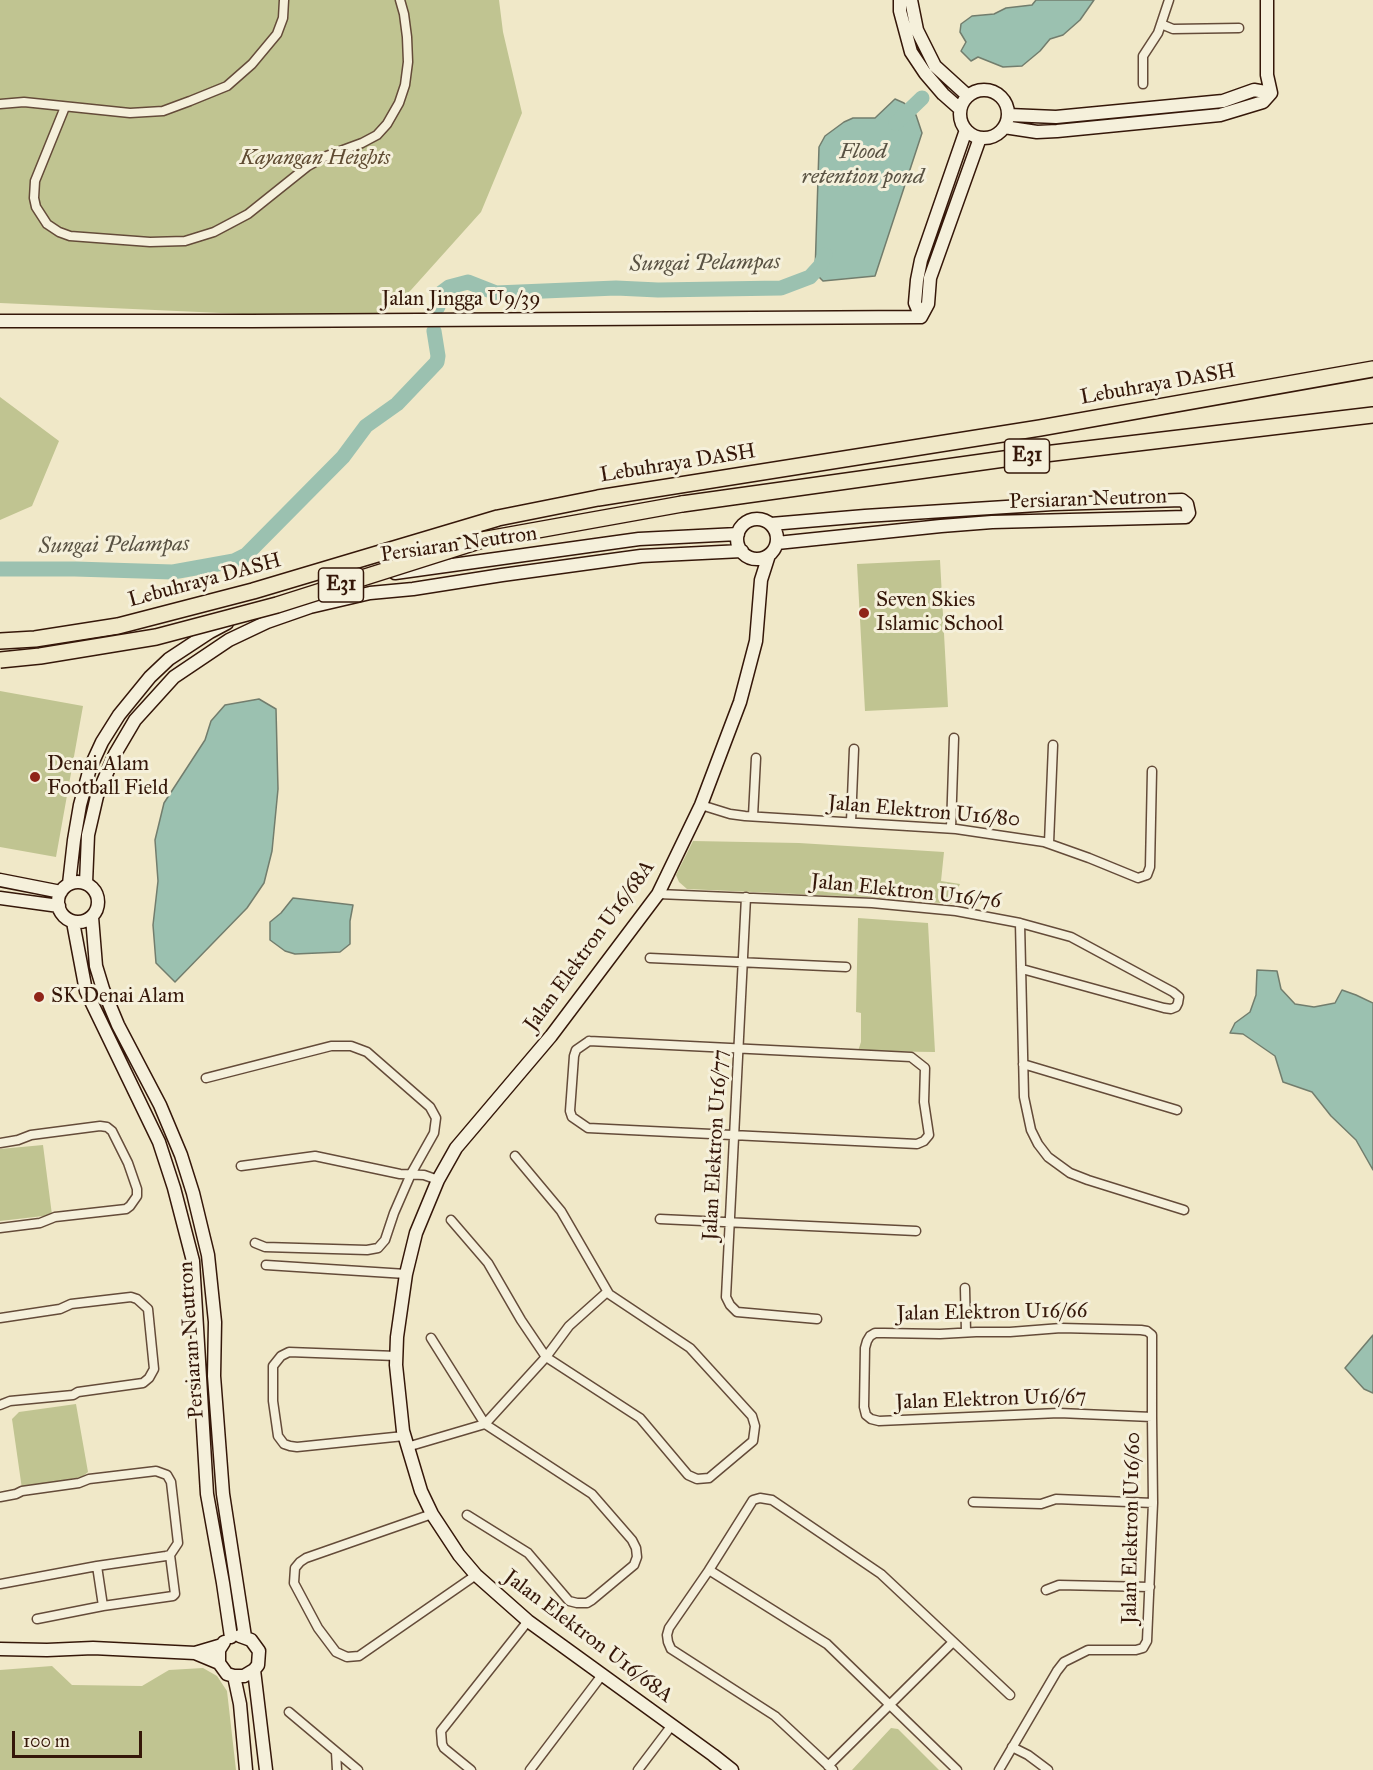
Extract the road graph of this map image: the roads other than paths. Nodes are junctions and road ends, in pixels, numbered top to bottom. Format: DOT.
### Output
graph roads {
  1 [pos="284,0"];
  2 [pos="400,0"];
  3 [pos="900,0"];
  4 [pos="911,0"];
  5 [pos="1169,0"];
  6 [pos="1267,0"];
  7 [pos="1161,24"];
  8 [pos="1239,28"];
  9 [pos="1143,84"];
  10 [pos="968,96"];
  11 [pos="0,104"];
  12 [pos="65,107"];
  13 [pos="960,109"];
  14 [pos="1007,121"];
  15 [pos="966,129"];
  16 [pos="980,138"];
  17 [pos="921,317"];
  18 [pos="0,321"];
  19 [pos="1373,369"];
  20 [pos="1373,416"];
  21 [pos="771,524"];
  22 [pos="738,534"];
  23 [pos="777,543"];
  24 [pos="746,554"];
  25 [pos="769,555"];
  26 [pos="761,580"];
  27 [pos="0,641"];
  28 [pos="0,660"];
  29 [pos="954,738"];
  30 [pos="1053,745"];
  31 [pos="854,749"];
  32 [pos="756,758"];
  33 [pos="1152,771"];
  34 [pos="701,805"];
  35 [pos="753,816"];
  36 [pos="851,822"];
  37 [pos="951,828"];
  38 [pos="1049,843"];
  39 [pos="0,880"];
  40 [pos="86,883"];
  41 [pos="65,888"];
  42 [pos="658,894"];
  43 [pos="746,897"];
  44 [pos="0,898"];
  45 [pos="59,906"];
  46 [pos="92,917"];
  47 [pos="73,922"];
  48 [pos="1020,923"];
  49 [pos="650,958"];
  50 [pos="743,962"];
  51 [pos="846,967"];
  52 [pos="1022,969"];
  53 [pos="738,1049"];
  54 [pos="1023,1064"];
  55 [pos="206,1078"];
  56 [pos="1177,1110"];
  57 [pos="734,1135"];
  58 [pos="0,1143"];
  59 [pos="515,1156"];
  60 [pos="241,1166"];
  61 [pos="411,1174"];
  62 [pos="438,1180"];
  63 [pos="1184,1209"];
  64 [pos="660,1219"];
  65 [pos="452,1220"];
  66 [pos="730,1222"];
  67 [pos="0,1228"];
  68 [pos="916,1231"];
  69 [pos="255,1243"];
  70 [pos="266,1265"];
  71 [pos="406,1274"];
  72 [pos="965,1288"];
  73 [pos="607,1292"];
  74 [pos="0,1318"];
  75 [pos="817,1319"];
  76 [pos="966,1332"];
  77 [pos="430,1338"];
  78 [pos="1152,1344"];
  79 [pos="396,1356"];
  80 [pos="546,1356"];
  81 [pos="865,1382"];
  82 [pos="0,1405"];
  83 [pos="1152,1417"];
  84 [pos="484,1424"];
  85 [pos="406,1442"];
  86 [pos="0,1497"];
  87 [pos="973,1502"];
  88 [pos="1153,1503"];
  89 [pos="432,1514"];
  90 [pos="467,1515"];
  91 [pos="170,1555"];
  92 [pos="97,1566"];
  93 [pos="709,1570"];
  94 [pos="476,1575"];
  95 [pos="0,1584"];
  96 [pos="1150,1587"];
  97 [pos="1046,1590"];
  98 [pos="103,1606"];
  99 [pos="37,1620"];
  100 [pos="528,1622"];
  101 [pos="245,1637"];
  102 [pos="226,1641"];
  103 [pos="953,1642"];
  104 [pos="0,1649"];
  105 [pos="195,1653"];
  106 [pos="219,1663"];
  107 [pos="254,1670"];
  108 [pos="602,1675"];
  109 [pos="234,1676"];
  110 [pos="1010,1695"];
  111 [pos="890,1704"];
  112 [pos="289,1712"];
  113 [pos="672,1725"];
  114 [pos="1012,1747"];
  115 [pos="336,1752"];
  116 [pos="830,1768"];
  117 [pos="246,1770"];
  118 [pos="266,1770"];
  119 [pos="337,1770"];
  120 [pos="358,1770"];
  121 [pos="471,1770"];
  122 [pos="530,1770"];
  123 [pos="638,1770"];
  124 [pos="732,1770"];
  125 [pos="957,1770"];
  126 [pos="999,1770"];
  127 [pos="1048,1770"];
  1 -- 12 [label="street"];
  2 -- 12 [label="street"];
  3 -- 13 [label="street"];
  4 -- 10 [label="street"];
  5 -- 7 [label="street"];
  6 -- 14 [label="street"];
  7 -- 8 [label="street"];
  7 -- 9 [label="street"];
  10 -- 13 [label="street"];
  10 -- 14 [label="street"];
  11 -- 12 [label="street"];
  13 -- 15 [label="street"];
  14 -- 16 [label="street"];
  15 -- 16 [label="street"];
  15 -- 17 [label="street"];
  16 -- 17 [label="street"];
  17 -- 18 [label="street, Jalan Jingga U9/39"];
  19 -- 27 [label="highway, Lebuhraya DASH / E31"];
  20 -- 28 [label="highway, Lebuhraya DASH / E31, bridge"];
  21 -- 22 [label="street"];
  21 -- 23 [label="street"];
  21 -- 23 [label="street, Persiaran Neutron"];
  22 -- 24 [label="street"];
  22 -- 41 [label="street, Persiaran Neutron"];
  23 -- 25 [label="street"];
  24 -- 25 [label="street"];
  24 -- 26 [label="street"];
  24 -- 40 [label="street, Persiaran Neutron"];
  25 -- 26 [label="street, Jalan Elektron U16/68A"];
  26 -- 34 [label="street, Jalan Elektron U16/68A"];
  29 -- 37 [label="street"];
  30 -- 38 [label="street"];
  31 -- 36 [label="street"];
  32 -- 35 [label="street"];
  33 -- 38 [label="street, Jalan Elektron U16/80"];
  34 -- 35 [label="street, Jalan Elektron U16/80"];
  34 -- 42 [label="street, Jalan Elektron U16/68A"];
  35 -- 36 [label="street, Jalan Elektron U16/80"];
  36 -- 37 [label="street, Jalan Elektron U16/80"];
  37 -- 38 [label="street, Jalan Elektron U16/80"];
  39 -- 41 [label="street"];
  40 -- 41 [label="street"];
  40 -- 46 [label="street"];
  41 -- 45 [label="street"];
  42 -- 43 [label="street, Jalan Elektron U16/76"];
  42 -- 62 [label="street, Jalan Elektron U16/68A"];
  43 -- 48 [label="street, Jalan Elektron U16/76"];
  43 -- 50 [label="street, Jalan Elektron U16/77"];
  44 -- 45 [label="street"];
  45 -- 47 [label="street"];
  46 -- 47 [label="street"];
  46 -- 101 [label="street, Persiaran Neutron"];
  47 -- 102 [label="street, Persiaran Neutron"];
  48 -- 52 [label="street"];
  48 -- 52 [label="street, Jalan Elektron U16/76"];
  49 -- 50 [label="street"];
  50 -- 51 [label="street"];
  50 -- 53 [label="street, Jalan Elektron U16/77"];
  52 -- 54 [label="street"];
  53 -- 57 [label="street, Jalan Elektron U16/77"];
  53 -- 57 [label="street"];
  53 -- 57 [label="street"];
  54 -- 56 [label="street"];
  54 -- 63 [label="street"];
  55 -- 61 [label="street"];
  57 -- 66 [label="street, Jalan Elektron U16/77"];
  58 -- 67 [label="street"];
  59 -- 73 [label="street"];
  60 -- 61 [label="street"];
  61 -- 62 [label="street"];
  61 -- 69 [label="street"];
  62 -- 71 [label="street, Jalan Elektron U16/68A"];
  64 -- 66 [label="street"];
  65 -- 80 [label="street"];
  66 -- 68 [label="street"];
  66 -- 75 [label="street, Jalan Elektron U16/77"];
  70 -- 71 [label="street"];
  71 -- 79 [label="street, Jalan Elektron U16/68A"];
  72 -- 76 [label="street"];
  73 -- 80 [label="street"];
  73 -- 80 [label="street"];
  74 -- 82 [label="street"];
  76 -- 78 [label="street, Jalan Elektron U16/66"];
  76 -- 81 [label="street, Jalan Elektron U16/66"];
  77 -- 84 [label="street"];
  78 -- 83 [label="street, Jalan Elektron U16/60"];
  79 -- 85 [label="street, Jalan Elektron U16/68A"];
  79 -- 85 [label="street"];
  80 -- 84 [label="street"];
  81 -- 83 [label="street, Jalan Elektron U16/67"];
  83 -- 88 [label="street, Jalan Elektron U16/60"];
  84 -- 85 [label="street"];
  84 -- 90 [label="street"];
  85 -- 89 [label="street, Jalan Elektron U16/68A"];
  86 -- 91 [label="street"];
  87 -- 88 [label="street"];
  88 -- 96 [label="street, Jalan Elektron U16/60"];
  89 -- 94 [label="street, Jalan Elektron U16/68A"];
  89 -- 94 [label="street"];
  91 -- 92 [label="street"];
  91 -- 98 [label="street"];
  92 -- 95 [label="street"];
  92 -- 98 [label="street"];
  93 -- 103 [label="street"];
  93 -- 111 [label="street"];
  93 -- 116 [label="street"];
  94 -- 100 [label="street, Jalan Elektron U16/68A"];
  96 -- 97 [label="street"];
  96 -- 114 [label="street, Jalan Elektron U16/60"];
  98 -- 99 [label="street"];
  100 -- 108 [label="street, Jalan Elektron U16/68A"];
  100 -- 121 [label="street"];
  101 -- 102 [label="street"];
  101 -- 107 [label="street"];
  102 -- 105 [label="street"];
  102 -- 106 [label="street"];
  103 -- 110 [label="street"];
  103 -- 111 [label="street"];
  104 -- 105 [label="street"];
  105 -- 106 [label="street"];
  106 -- 109 [label="street"];
  107 -- 109 [label="street"];
  107 -- 118 [label="street"];
  108 -- 113 [label="street, Jalan Elektron U16/68A"];
  108 -- 122 [label="street"];
  109 -- 117 [label="street"];
  111 -- 116 [label="street"];
  111 -- 125 [label="street"];
  112 -- 115 [label="street"];
  113 -- 123 [label="street"];
  113 -- 124 [label="street, Jalan Elektron U16/68A"];
  114 -- 126 [label="street, Jalan Elektron U16/60"];
  114 -- 127 [label="street"];
  115 -- 119 [label="street"];
  115 -- 120 [label="street"];
}
